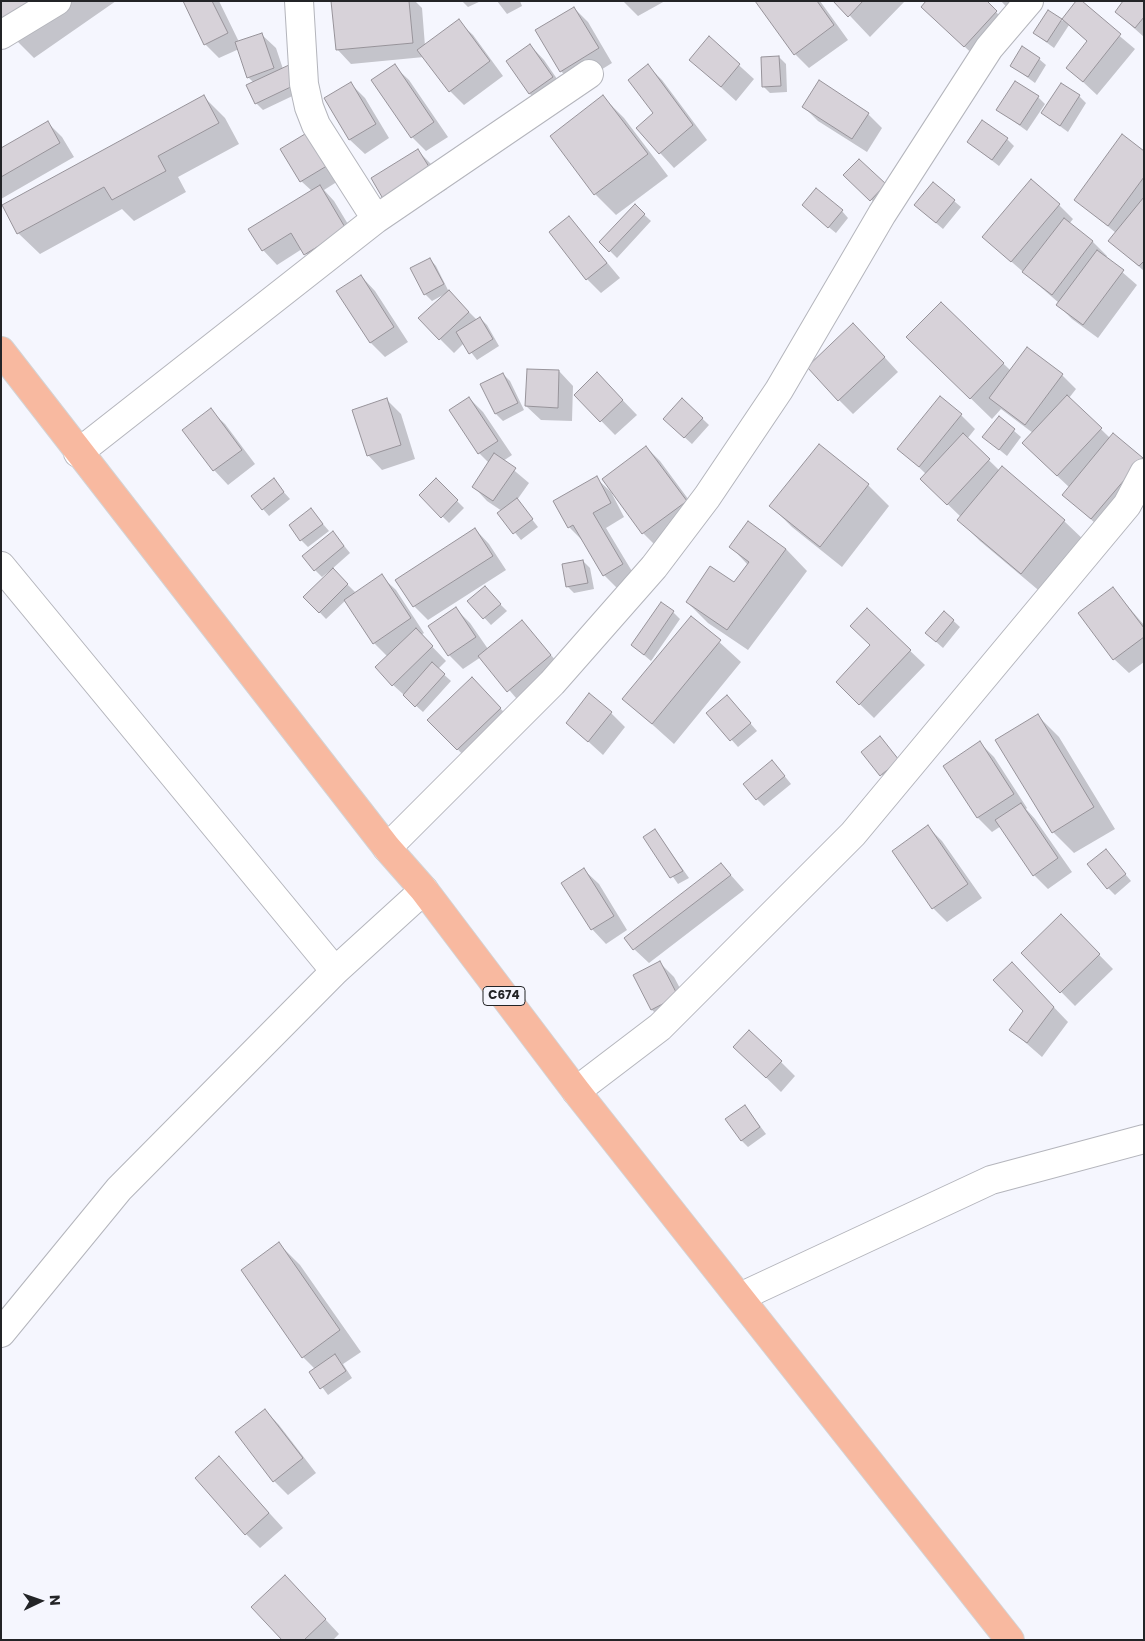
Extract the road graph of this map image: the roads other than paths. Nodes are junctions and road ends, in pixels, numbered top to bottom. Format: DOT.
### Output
graph roads {
  1 [pos="57,1"];
  2 [pos="299,1"];
  3 [pos="1029,1"];
  4 [pos="1,36"];
  5 [pos="589,74"];
  6 [pos="376,219"];
  7 [pos="1,351"];
  8 [pos="78,453"];
  9 [pos="1144,473"];
  10 [pos="1,566"];
  11 [pos="387,848"];
  12 [pos="424,890"];
  13 [pos="335,971"];
  14 [pos="576,1091"];
  15 [pos="1144,1139"];
  16 [pos="740,1297"];
  17 [pos="1,1334"];
  18 [pos="1010,1640"];
  1 -- 4 [label="street"];
  2 -- 6 [label="street"];
  3 -- 11 [label="street"];
  5 -- 6 [label="street"];
  6 -- 8 [label="street"];
  7 -- 8 [label="main road, C674"];
  8 -- 11 [label="main road, C674"];
  9 -- 14 [label="street"];
  10 -- 13 [label="street"];
  11 -- 12 [label="main road, C674"];
  12 -- 13 [label="street"];
  12 -- 14 [label="main road, C674"];
  13 -- 17 [label="street"];
  14 -- 16 [label="main road, C674"];
  15 -- 16 [label="street"];
  16 -- 18 [label="main road, C674"];
}
